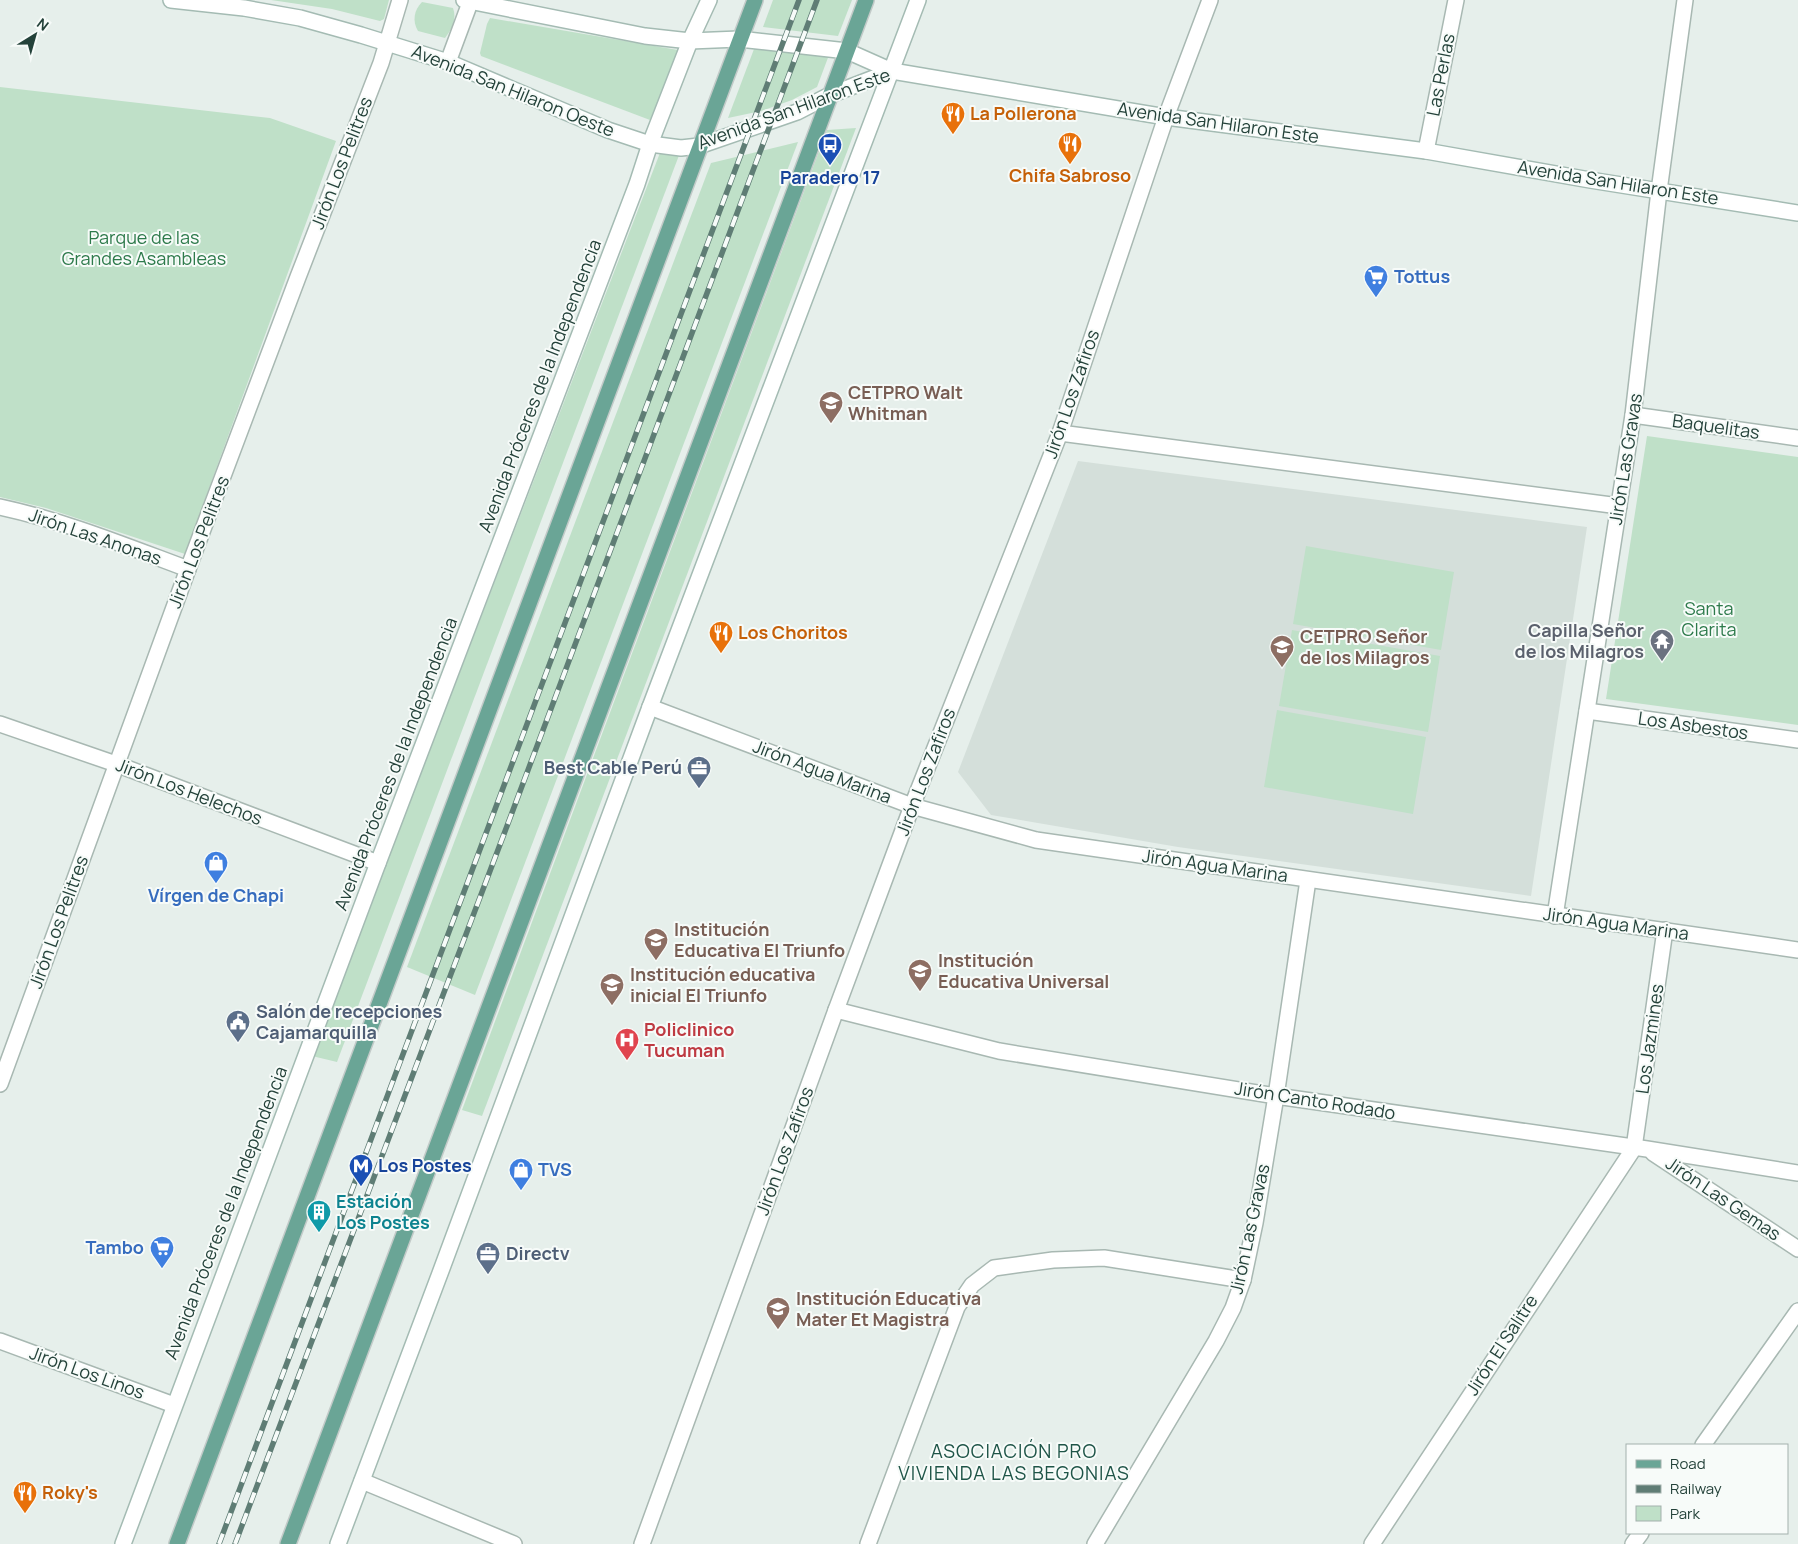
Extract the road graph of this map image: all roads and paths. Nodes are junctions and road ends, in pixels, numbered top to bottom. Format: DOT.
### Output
graph roads {
  1 [pos="171,0"];
  2 [pos="400,0"];
  3 [pos="469,0"];
  4 [pos="708,0"];
  5 [pos="755,0"];
  6 [pos="866,0"];
  7 [pos="918,0"];
  8 [pos="1210,0"];
  9 [pos="1456,0"];
  10 [pos="1685,0"];
  11 [pos="739,38"];
  12 [pos="690,41"];
  13 [pos="388,43"];
  14 [pos="847,51"];
  15 [pos="448,62"];
  16 [pos="892,71"];
  17 [pos="830,95"];
  18 [pos="1166,117"];
  19 [pos="650,144"];
  20 [pos="699,146"];
  21 [pos="1426,151"];
  22 [pos="1659,191"];
  23 [pos="1798,213"];
  24 [pos="1633,416"];
  25 [pos="1060,433"];
  26 [pos="1798,438"];
  27 [pos="1619,506"];
  28 [pos="0,507"];
  29 [pos="188,570"];
  30 [pos="650,707"];
  31 [pos="1587,712"];
  32 [pos="0,724"];
  33 [pos="1798,740"];
  34 [pos="116,764"];
  35 [pos="912,806"];
  36 [pos="378,863"];
  37 [pos="1308,880"];
  38 [pos="1555,916"];
  39 [pos="1665,930"];
  40 [pos="1798,950"];
  41 [pos="836,1010"];
  42 [pos="0,1084"];
  43 [pos="1276,1096"];
  44 [pos="1641,1148"];
  45 [pos="1798,1173"];
  46 [pos="1798,1249"];
  47 [pos="1243,1280"];
  48 [pos="1798,1311"];
  49 [pos="0,1341"];
  50 [pos="174,1405"];
  51 [pos="1704,1444"];
  52 [pos="362,1481"];
  53 [pos="123,1544"];
  54 [pos="177,1544"];
  55 [pos="288,1544"];
  56 [pos="338,1544"];
  57 [pos="514,1544"];
  58 [pos="642,1544"];
  59 [pos="868,1544"];
  60 [pos="1095,1544"];
  61 [pos="1372,1544"];
  1 -- 13 [label="street, Avenida San Hilaron Oeste"];
  2 -- 13 [label="street, Jirón Los Pelitres"];
  3 -- 12 [label="street"];
  3 -- 15 [label="street"];
  4 -- 12 [label="street, Avenida Próceres de la Independencia"];
  5 -- 11 [label="main road"];
  6 -- 14 [label="main road"];
  7 -- 16 [label="street"];
  8 -- 18 [label="street, Jirón Los Zafiros"];
  9 -- 21 [label="street, Las Perlas"];
  10 -- 22 [label="street, Jirón Las Gravas"];
  11 -- 12 [label="street"];
  11 -- 14 [label="street"];
  11 -- 20 [label="main road"];
  12 -- 19 [label="street, Avenida Próceres de la Independencia"];
  13 -- 15 [label="street, Avenida San Hilaron Oeste"];
  13 -- 29 [label="street, Jirón Los Pelitres"];
  14 -- 16 [label="street"];
  14 -- 17 [label="main road"];
  15 -- 19 [label="street, Avenida San Hilaron Oeste"];
  16 -- 17 [label="street, Avenida San Hilaron Este"];
  16 -- 18 [label="street, Avenida San Hilaron Este"];
  16 -- 30 [label="street"];
  17 -- 20 [label="street, Avenida San Hilaron Este"];
  17 -- 55 [label="main road"];
  18 -- 21 [label="street, Avenida San Hilaron Este"];
  18 -- 25 [label="street, Jirón Los Zafiros"];
  19 -- 20 [label="street, Avenida San Hilaron Este"];
  19 -- 36 [label="street, Avenida Próceres de la Independencia"];
  20 -- 54 [label="main road"];
  21 -- 22 [label="street, Avenida San Hilaron Este"];
  22 -- 23 [label="street, Avenida San Hilaron Este"];
  22 -- 24 [label="street, Jirón Las Gravas"];
  24 -- 26 [label="street, Baquelitas"];
  24 -- 27 [label="street, Jirón Las Gravas"];
  25 -- 27 [label="street"];
  25 -- 35 [label="street, Jirón Los Zafiros"];
  27 -- 31 [label="street, Jirón Las Gravas"];
  28 -- 29 [label="street, Jirón Las Anonas"];
  29 -- 34 [label="street, Jirón Los Pelitres"];
  30 -- 35 [label="street, Jirón Agua Marina"];
  30 -- 52 [label="street"];
  31 -- 33 [label="street, Los Asbestos"];
  31 -- 38 [label="street, Jirón Las Gravas"];
  32 -- 34 [label="street, Jirón Los Helechos"];
  34 -- 36 [label="street, Jirón Los Helechos"];
  34 -- 42 [label="street, Jirón Los Pelitres"];
  35 -- 37 [label="street, Jirón Agua Marina"];
  35 -- 41 [label="street, Jirón Los Zafiros"];
  36 -- 50 [label="street, Avenida Próceres de la Independencia"];
  37 -- 38 [label="street, Jirón Agua Marina"];
  37 -- 43 [label="street, Jirón Las Gravas"];
  38 -- 39 [label="street, Jirón Agua Marina"];
  39 -- 40 [label="street, Jirón Agua Marina"];
  39 -- 44 [label="street, Los Jazmines"];
  41 -- 43 [label="street, Jirón Canto Rodado"];
  41 -- 58 [label="street, Jirón Los Zafiros"];
  43 -- 44 [label="street, Jirón Canto Rodado"];
  43 -- 47 [label="street, Jirón Las Gravas"];
  44 -- 45 [label="street, Jirón Canto Rodado"];
  44 -- 46 [label="street, Jirón Las Gemas"];
  44 -- 61 [label="street, Jirón El Salitre"];
  47 -- 59 [label="street"];
  47 -- 60 [label="street, Jirón Las Gravas"];
  48 -- 51 [label="street"];
  49 -- 50 [label="street, Jirón Los Linos"];
  50 -- 53 [label="street, Avenida Próceres de la Independencia"];
  52 -- 56 [label="street"];
  52 -- 57 [label="street"];
}
